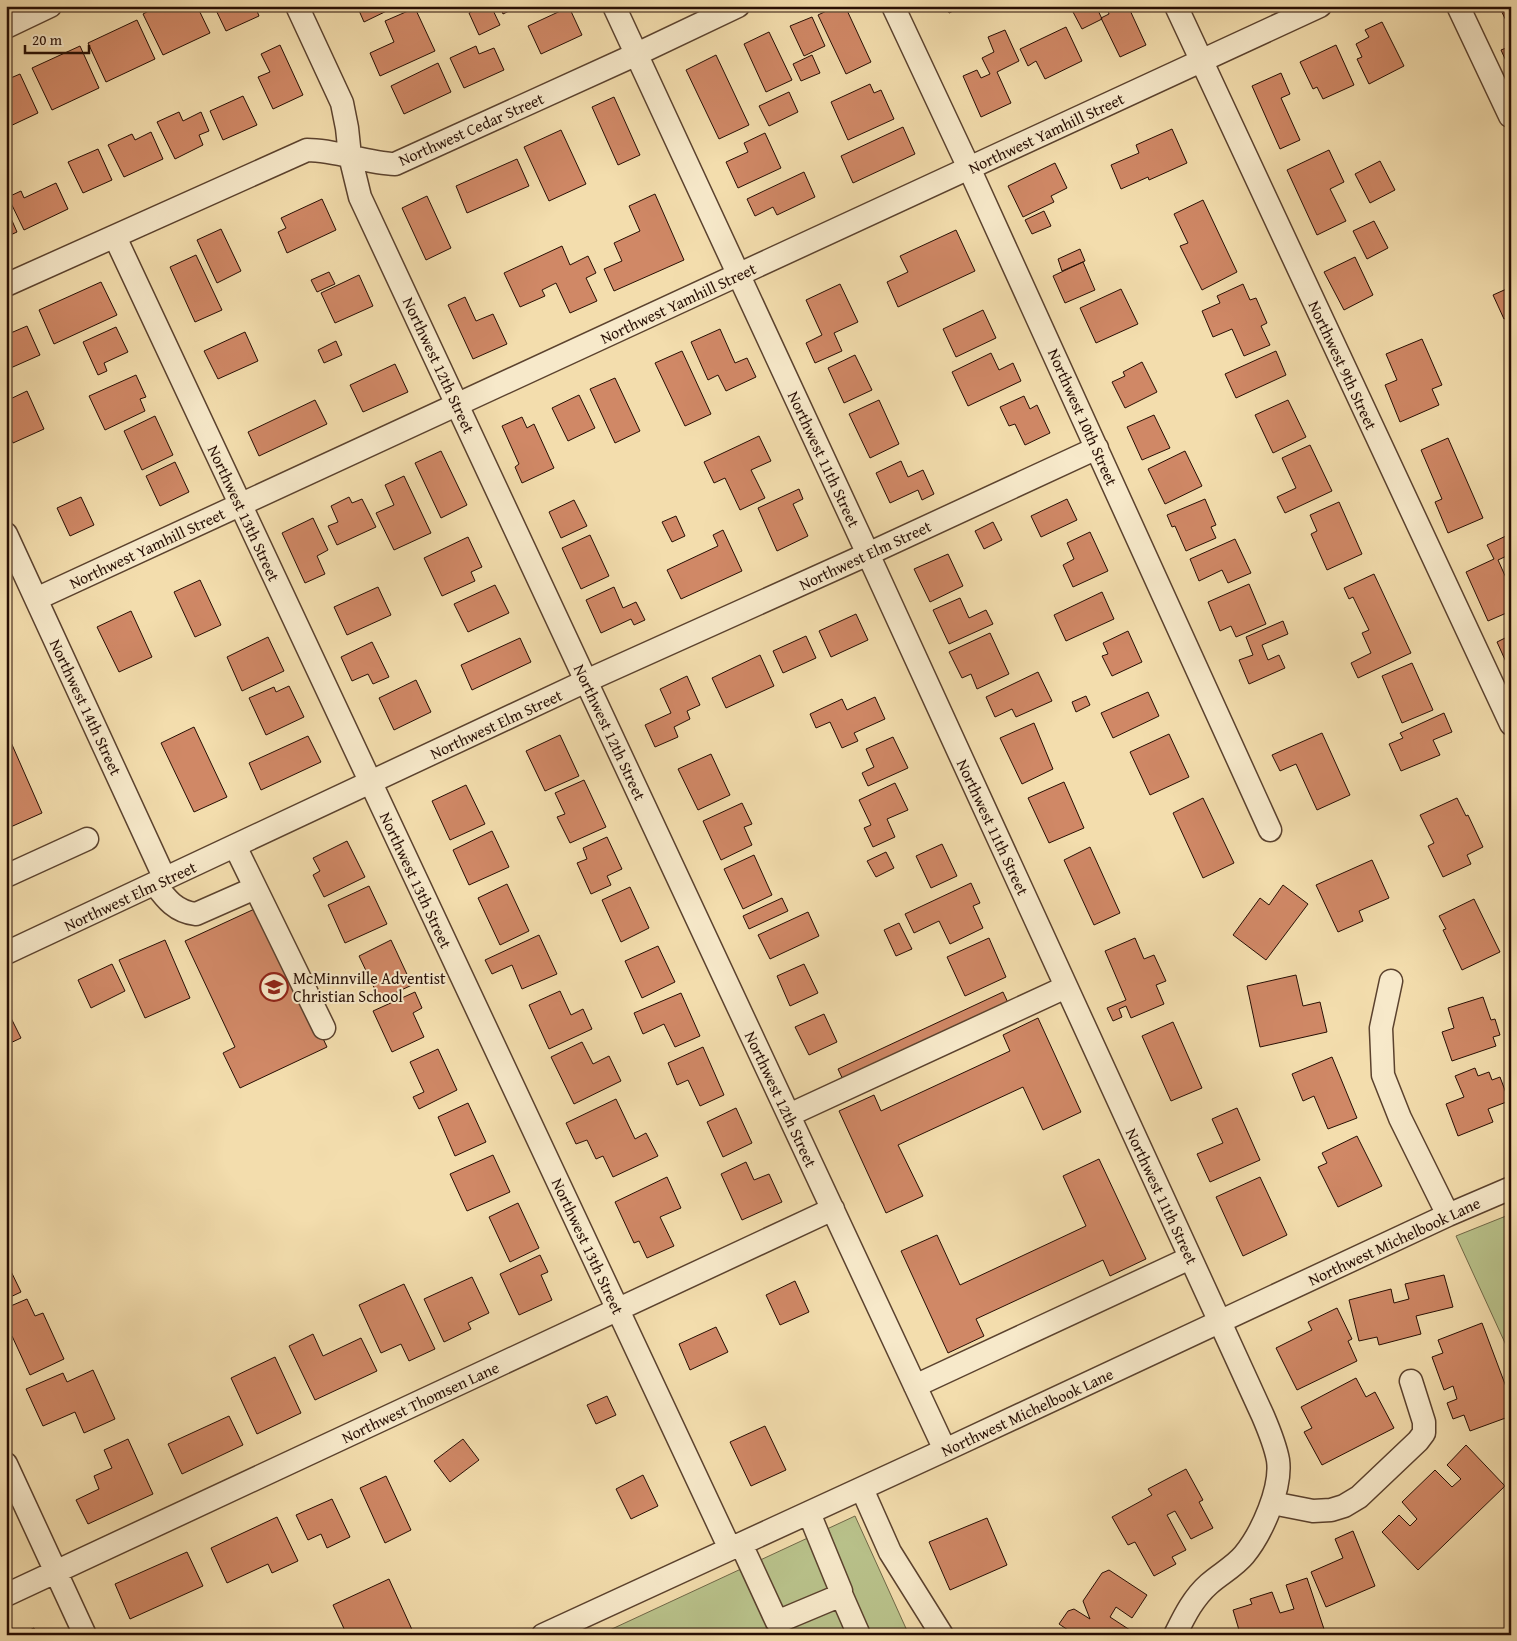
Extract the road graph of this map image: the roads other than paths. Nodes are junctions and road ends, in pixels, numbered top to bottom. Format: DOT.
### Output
graph roads {
  1 [pos="297,6"];
  2 [pos="614,6"];
  3 [pos="738,6"];
  4 [pos="893,6"];
  5 [pos="1176,6"];
  6 [pos="1320,6"];
  7 [pos="1458,6"];
  8 [pos="44,7"];
  9 [pos="6,27"];
  10 [pos="637,54"];
  11 [pos="1201,61"];
  12 [pos="1510,116"];
  13 [pos="350,156"];
  14 [pos="969,168"];
  15 [pos="115,237"];
  16 [pos="738,275"];
  17 [pos="6,285"];
  18 [pos="457,404"];
  19 [pos="1097,448"];
  20 [pos="240,505"];
  21 [pos="6,534"];
  22 [pos="868,554"];
  23 [pos="36,599"];
  24 [pos="586,681"];
  25 [pos="1511,724"];
  26 [pos="371,783"];
  27 [pos="1270,830"];
  28 [pos="87,839"];
  29 [pos="235,846"];
  30 [pos="6,876"];
  31 [pos="160,882"];
  32 [pos="255,888"];
  33 [pos="6,953"];
  34 [pos="1391,981"];
  35 [pos="1066,987"];
  36 [pos="324,1028"];
  37 [pos="789,1115"];
  38 [pos="1511,1188"];
  39 [pos="833,1209"];
  40 [pos="1448,1215"];
  41 [pos="1190,1258"];
  42 [pos="618,1310"];
  43 [pos="1220,1322"];
  44 [pos="1411,1381"];
  45 [pos="915,1386"];
  46 [pos="945,1450"];
  47 [pos="6,1464"];
  48 [pos="862,1488"];
  49 [pos="1272,1503"];
  50 [pos="809,1513"];
  51 [pos="736,1546"];
  52 [pos="56,1572"];
  53 [pos="841,1593"];
  54 [pos="6,1595"];
  55 [pos="778,1626"];
  56 [pos="85,1635"];
  57 [pos="543,1635"];
  58 [pos="858,1635"];
  59 [pos="942,1635"];
  60 [pos="1175,1635"];
  1 -- 13 [label="street, Northwest 12th Street"];
  2 -- 10 [label="street, Northwest 11th Street"];
  3 -- 10 [label="street, Northwest Cedar Street"];
  4 -- 14 [label="street, Northwest 10th Street"];
  5 -- 11 [label="street, Northwest 9th Street"];
  6 -- 11 [label="street, Northwest Yamhill Street"];
  7 -- 12 [label="street"];
  8 -- 9 [label="street"];
  10 -- 13 [label="street, Northwest Cedar Street"];
  10 -- 16 [label="street, Northwest 11th Street"];
  11 -- 14 [label="street, Northwest Yamhill Street"];
  11 -- 25 [label="street, Northwest 9th Street"];
  13 -- 15 [label="street, Northwest Cedar Street"];
  13 -- 18 [label="street, Northwest 12th Street"];
  14 -- 16 [label="street, Northwest Yamhill Street"];
  14 -- 19 [label="street, Northwest 10th Street"];
  15 -- 17 [label="street, Northwest Cedar Street"];
  15 -- 20 [label="street, Northwest 13th Street"];
  16 -- 18 [label="street, Northwest Yamhill Street"];
  16 -- 22 [label="street, Northwest 11th Street"];
  18 -- 20 [label="street, Northwest Yamhill Street"];
  18 -- 24 [label="street, Northwest 12th Street"];
  19 -- 22 [label="street, Northwest Elm Street"];
  19 -- 27 [label="street, Northwest 10th Street"];
  20 -- 23 [label="street, Northwest Yamhill Street"];
  20 -- 26 [label="street, Northwest 13th Street"];
  21 -- 23 [label="street, Northwest 14th Street"];
  22 -- 24 [label="street, Northwest Elm Street"];
  22 -- 35 [label="street, Northwest 11th Street"];
  23 -- 31 [label="street, Northwest 14th Street"];
  24 -- 26 [label="street, Northwest Elm Street"];
  24 -- 37 [label="street, Northwest 12th Street"];
  26 -- 29 [label="street, Northwest Elm Street"];
  26 -- 42 [label="street, Northwest 13th Street"];
  28 -- 30 [label="street"];
  29 -- 31 [label="street, Northwest Elm Street"];
  29 -- 32 [label="street"];
  31 -- 32 [label="street, Northwest 14th Street"];
  31 -- 33 [label="street, Northwest Elm Street"];
  32 -- 36 [label="street"];
  34 -- 40 [label="street"];
  35 -- 37 [label="street"];
  35 -- 41 [label="street, Northwest 11th Street"];
  37 -- 39 [label="street, Northwest 12th Street"];
  38 -- 40 [label="street, Northwest Michelbook Lane"];
  39 -- 42 [label="street, Northwest Thomsen Lane"];
  39 -- 45 [label="street, Northwest 12th Street"];
  40 -- 43 [label="street, Northwest Michelbook Lane"];
  41 -- 43 [label="street, Northwest 11th Street"];
  41 -- 45 [label="street"];
  42 -- 51 [label="street, Northwest 13th Street"];
  42 -- 52 [label="street, Northwest Thomsen Lane"];
  43 -- 46 [label="street, Northwest Michelbook Lane"];
  43 -- 49 [label="street, Northwest 11th Street"];
  44 -- 49 [label="street"];
  45 -- 46 [label="street, Northwest 12th Street"];
  46 -- 48 [label="street, Northwest Michelbook Lane"];
  47 -- 52 [label="street"];
  48 -- 50 [label="street, Northwest Michelbook Lane"];
  48 -- 59 [label="street"];
  49 -- 60 [label="street, Northwest 11th Street"];
  50 -- 51 [label="street, Northwest Michelbook Lane"];
  50 -- 53 [label="street"];
  51 -- 55 [label="street, Northwest 13th Street"];
  51 -- 57 [label="street, Northwest Michelbook Lane"];
  52 -- 54 [label="street, Northwest Thomsen Lane"];
  52 -- 56 [label="street"];
  53 -- 55 [label="street"];
  53 -- 58 [label="street"];
}
